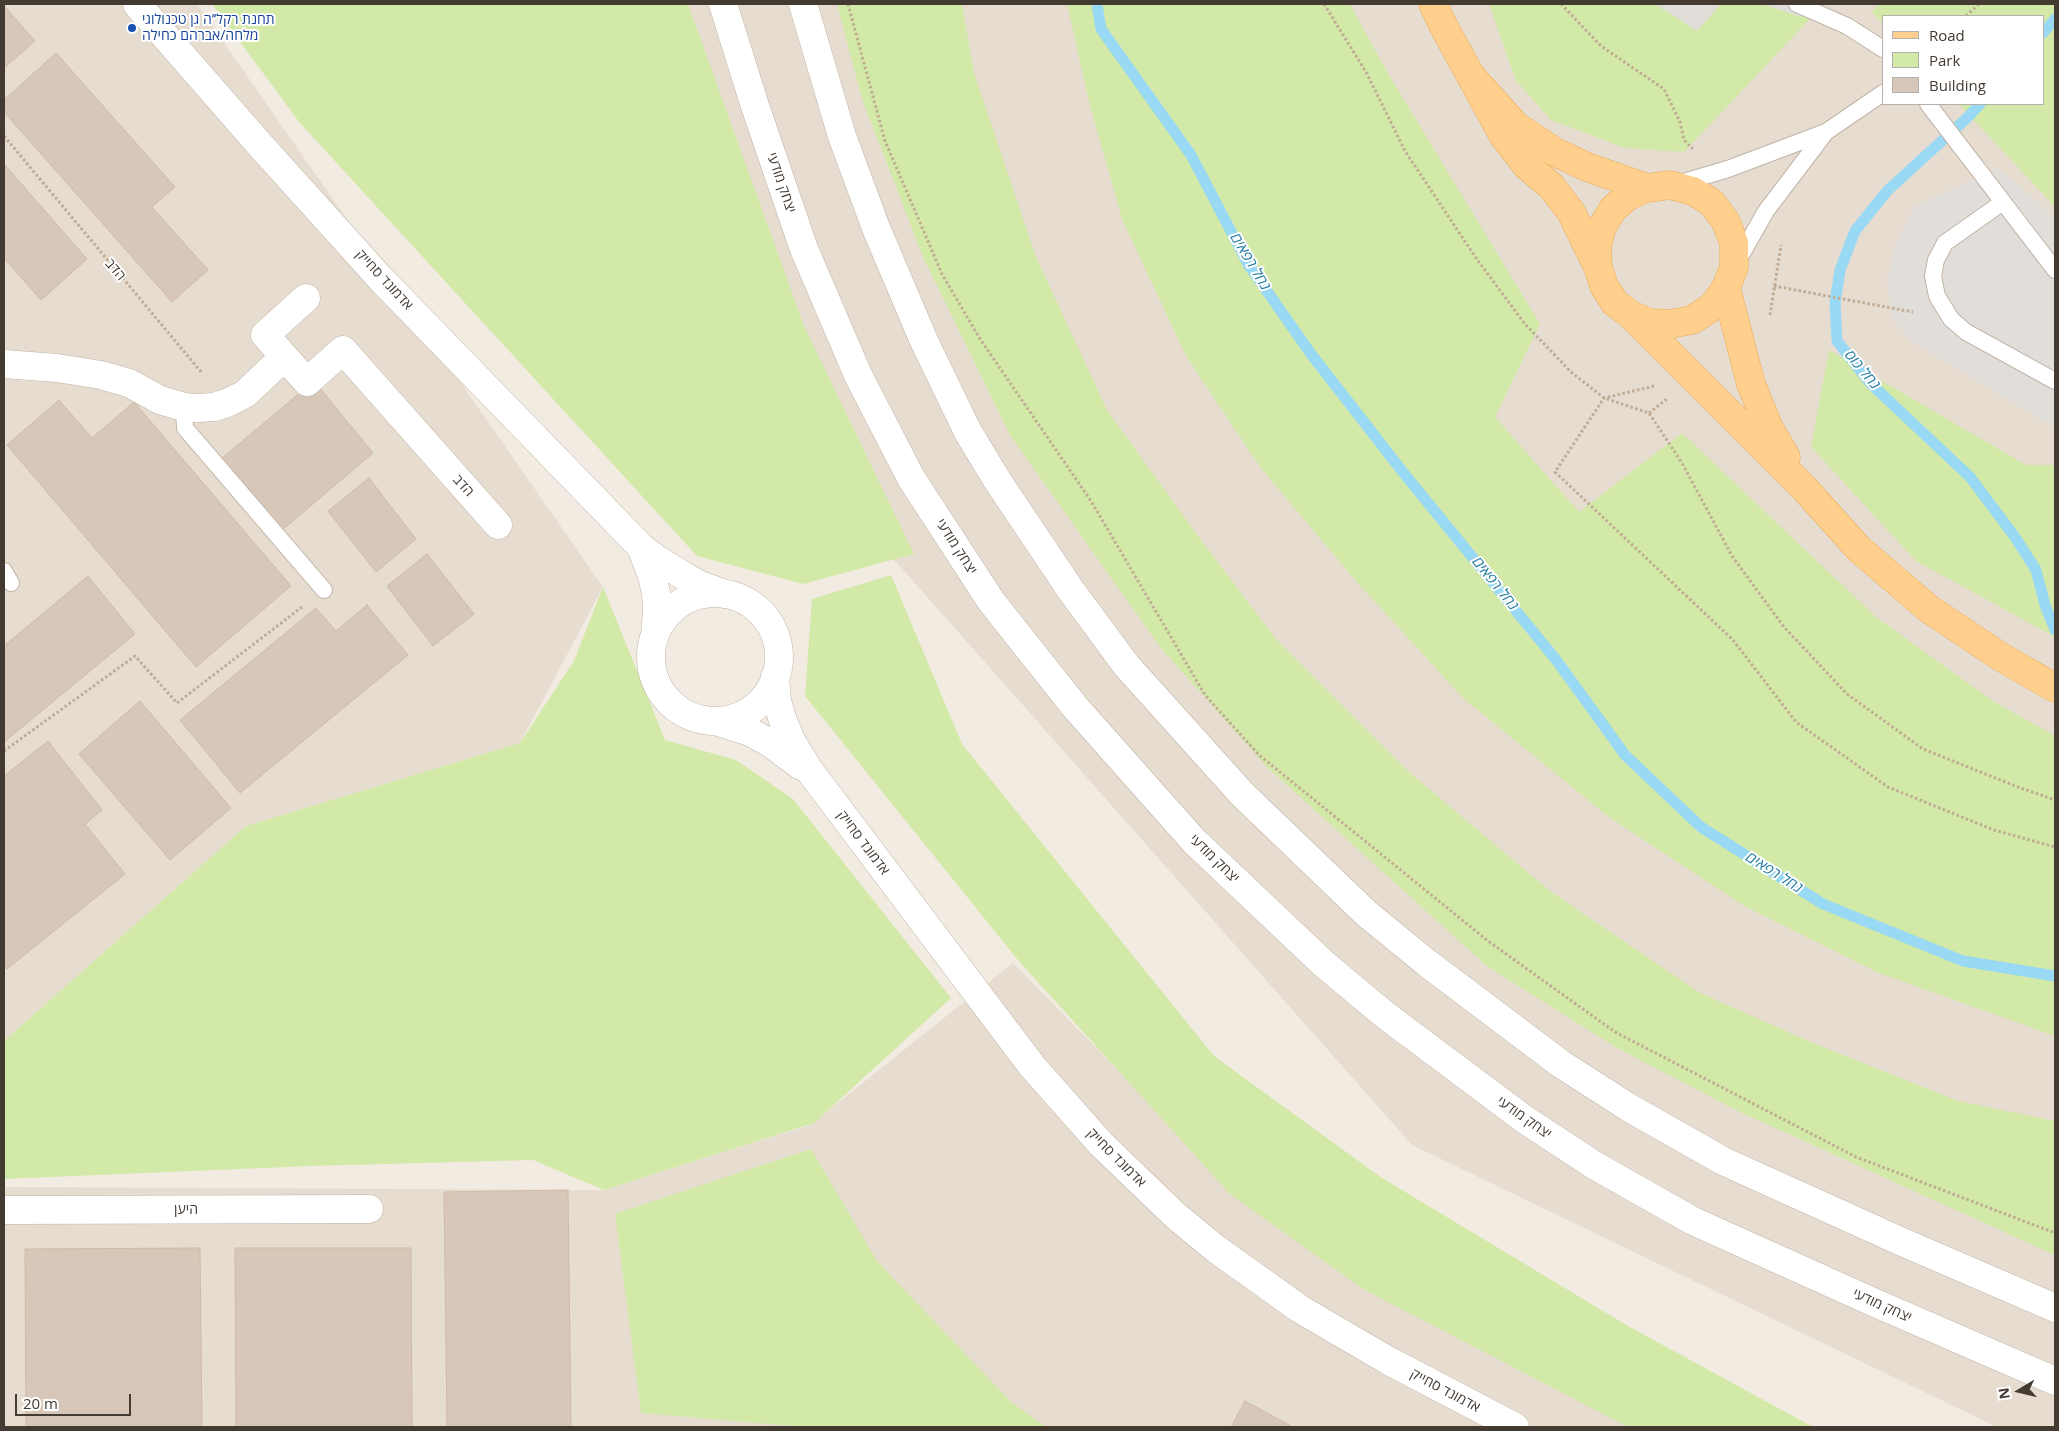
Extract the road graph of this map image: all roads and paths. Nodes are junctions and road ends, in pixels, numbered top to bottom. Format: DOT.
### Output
graph roads {
  1 [pos="137,4"];
  2 [pos="723,4"];
  3 [pos="803,4"];
  4 [pos="848,4"];
  5 [pos="1324,4"];
  6 [pos="1433,4"];
  7 [pos="1797,4"];
  8 [pos="1979,4"];
  9 [pos="1967,15"];
  10 [pos="1882,48"];
  11 [pos="1472,77"];
  12 [pos="1882,94"];
  13 [pos="1931,108"];
  14 [pos="1826,132"];
  15 [pos="4,136"];
  16 [pos="1658,187"];
  17 [pos="2002,202"];
  18 [pos="1598,266"];
  19 [pos="2055,270"];
  20 [pos="1730,278"];
  21 [pos="1774,286"];
  22 [pos="306,298"];
  23 [pos="1631,315"];
  24 [pos="1950,319"];
  25 [pos="284,357"];
  26 [pos="4,364"];
  27 [pos="1694,377"];
  28 [pos="2055,380"];
  29 [pos="1604,398"];
  30 [pos="227,403"];
  31 [pos="184,407"];
  32 [pos="1805,489"];
  33 [pos="498,525"];
  34 [pos="641,547"];
  35 [pos="324,590"];
  36 [pos="725,594"];
  37 [pos="654,637"];
  38 [pos="775,677"];
  39 [pos="2055,688"];
  40 [pos="715,721"];
  41 [pos="4,751"];
  42 [pos="815,779"];
  43 [pos="2055,800"];
  44 [pos="2055,847"];
  45 [pos="369,1209"];
  46 [pos="4,1210"];
  47 [pos="2055,1233"];
  48 [pos="2055,1308"];
  49 [pos="2055,1381"];
  50 [pos="1515,1427"];
  1 -- 34 [label="street, אדמונד סחייק"];
  2 -- 49 [label="street, יצחק מודעי"];
  3 -- 48 [label="street"];
  4 -- 47 [label="path"];
  5 -- 29 [label="path"];
  6 -- 11 [label="main road"];
  7 -- 10 [label="lane"];
  8 -- 9 [label="path"];
  11 -- 16 [label="main road"];
  11 -- 18 [label="main road"];
  12 -- 14 [label="lane"];
  13 -- 17 [label="lane"];
  14 -- 16 [label="lane"];
  14 -- 20 [label="lane"];
  15 -- 30 [label="path, הדב"];
  16 -- 18 [label="main road"];
  16 -- 20 [label="main road"];
  17 -- 19 [label="lane"];
  17 -- 24 [label="lane"];
  18 -- 23 [label="main road"];
  20 -- 23 [label="main road"];
  20 -- 32 [label="main road"];
  21 -- 24 [label="path"];
  22 -- 25 [label="street, הדב"];
  23 -- 27 [label="main road"];
  24 -- 28 [label="lane"];
  25 -- 30 [label="street"];
  25 -- 33 [label="street, הדב"];
  26 -- 31 [label="street"];
  27 -- 29 [label="path"];
  27 -- 32 [label="main road"];
  29 -- 43 [label="path"];
  29 -- 44 [label="path"];
  30 -- 31 [label="street"];
  31 -- 35 [label="lane"];
  32 -- 39 [label="main road"];
  34 -- 36 [label="street, אדמונד סחייק"];
  34 -- 37 [label="street, אדמונד סחייק"];
  35 -- 41 [label="path"];
  36 -- 37 [label="street"];
  36 -- 38 [label="street"];
  37 -- 40 [label="street"];
  38 -- 40 [label="street"];
  38 -- 42 [label="street, אדמונד סחייק"];
  40 -- 42 [label="street, אדמונד סחייק"];
  42 -- 50 [label="street, אדמונד סחייק"];
  45 -- 46 [label="street, היען"];
}
